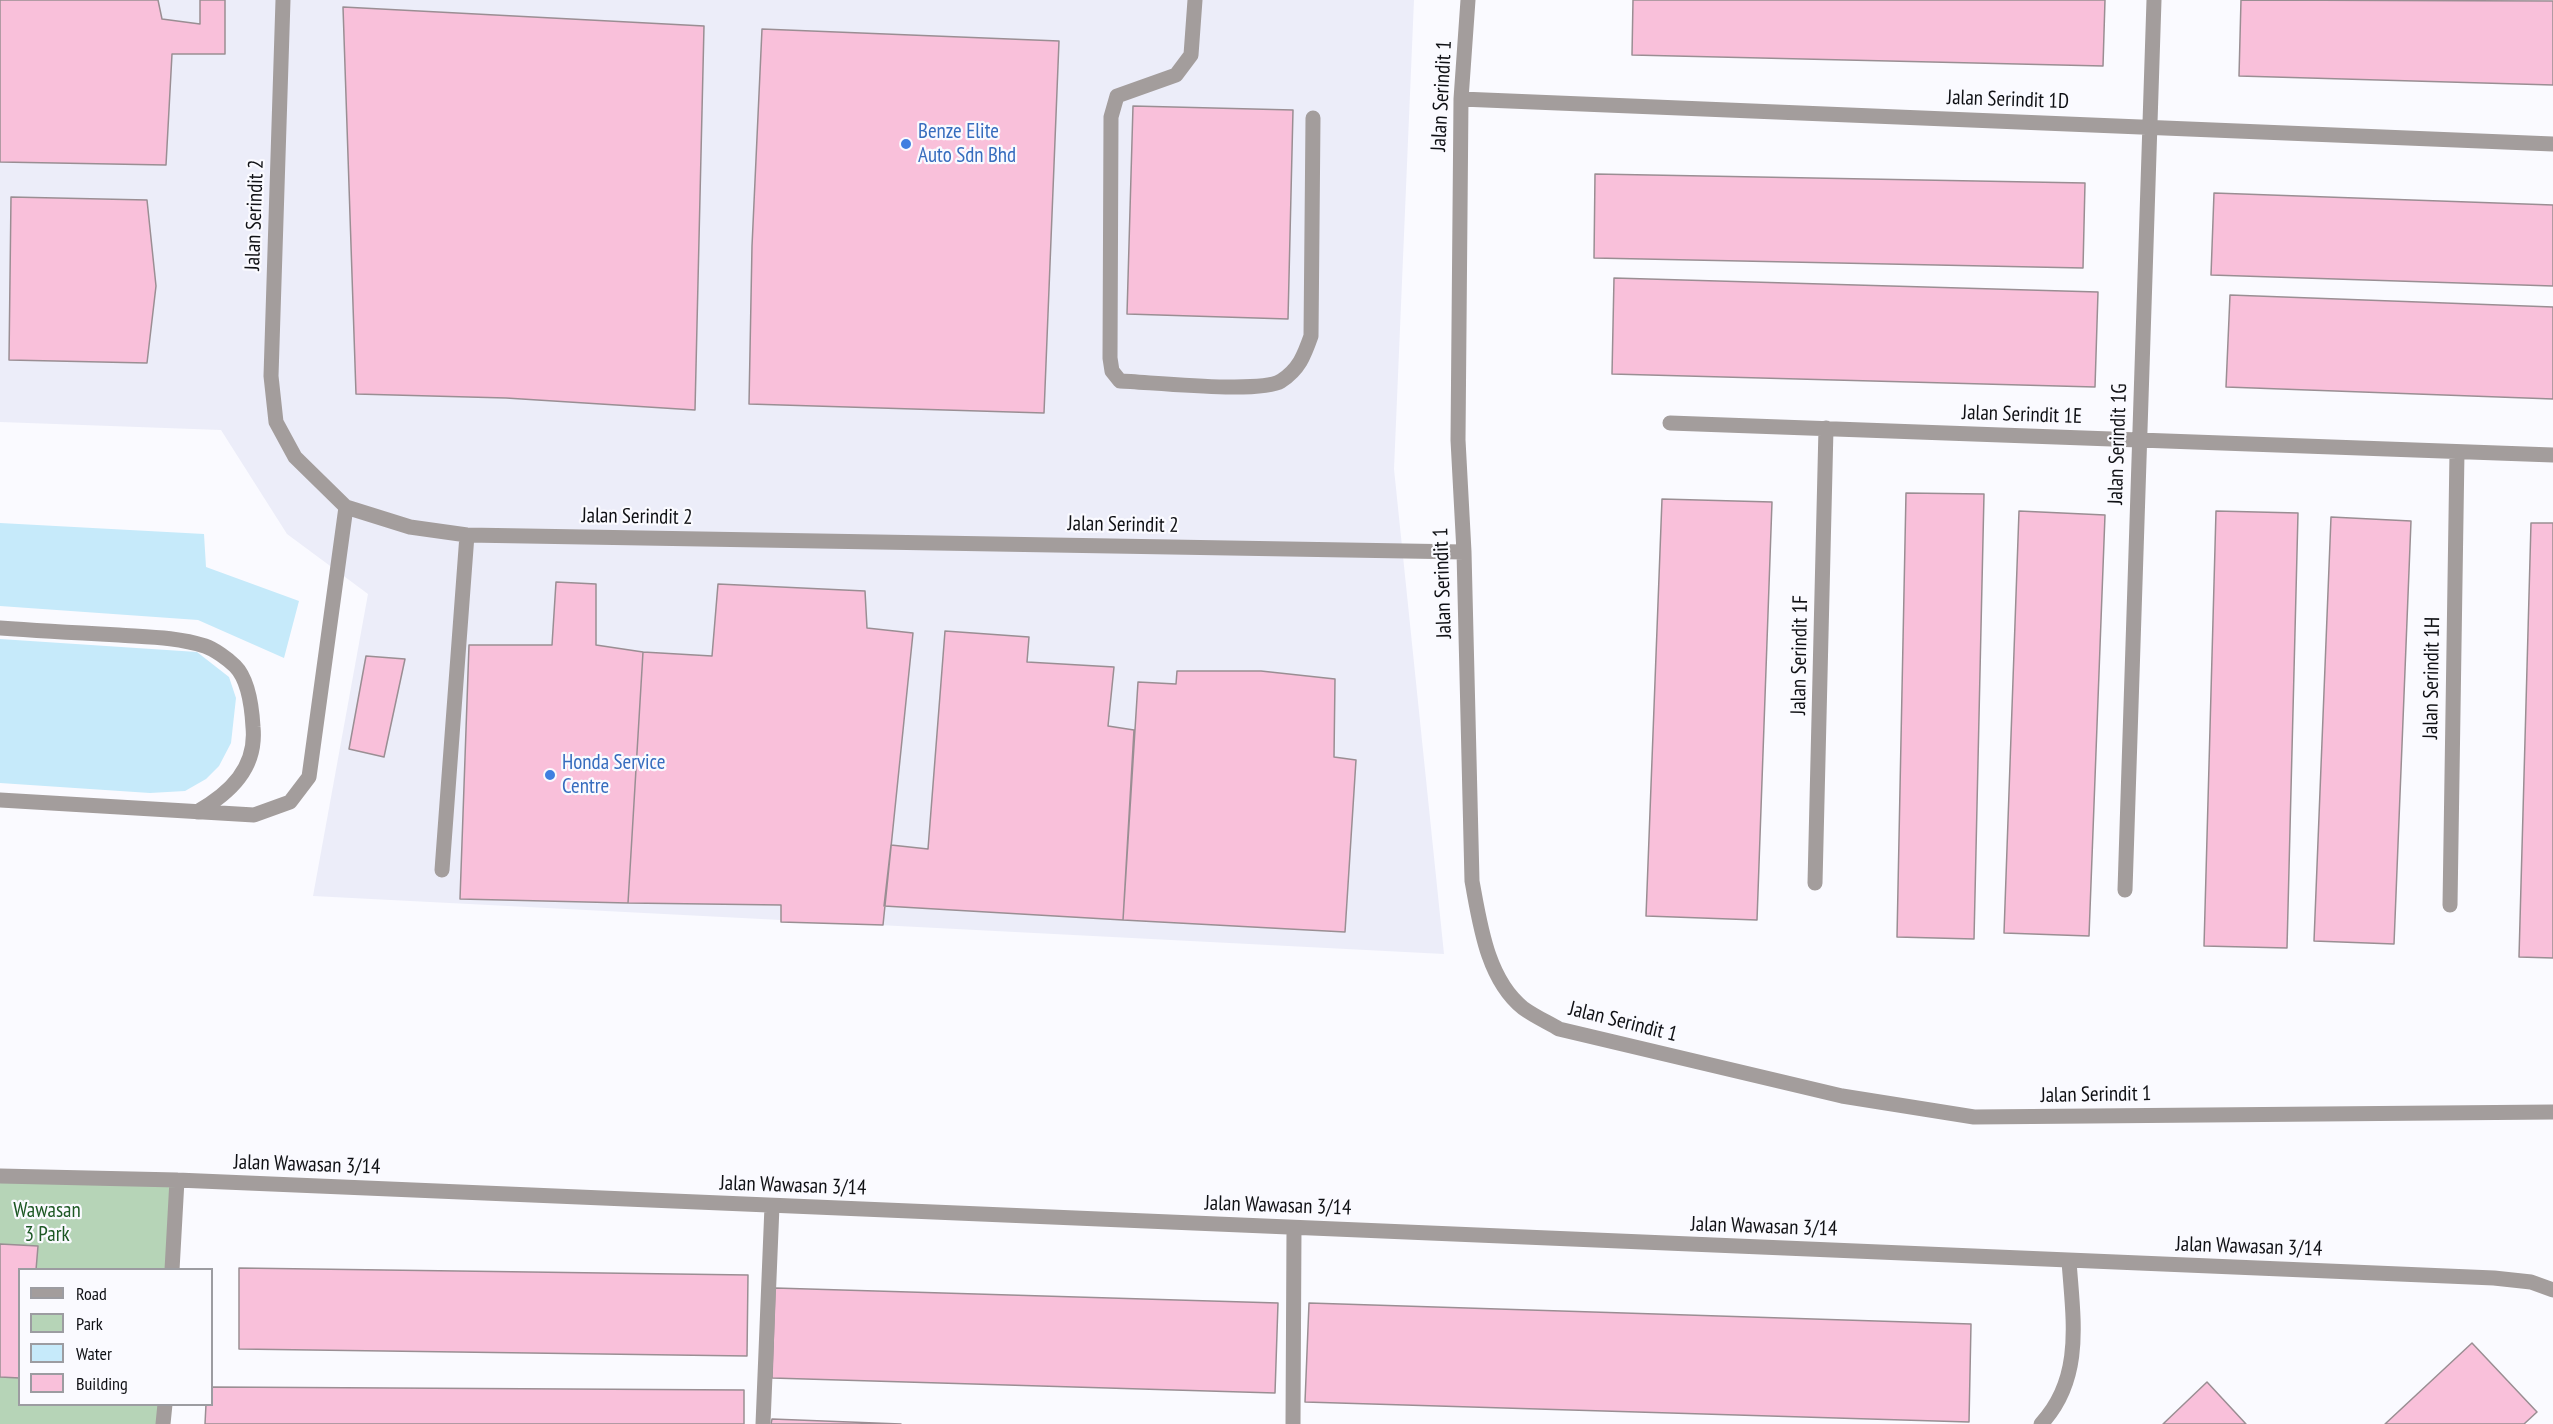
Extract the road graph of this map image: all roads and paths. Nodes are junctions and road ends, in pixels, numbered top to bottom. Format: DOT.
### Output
graph roads {
  1 [pos="283,0"];
  2 [pos="1195,0"];
  3 [pos="1468,0"];
  4 [pos="2154,0"];
  5 [pos="1461,99"];
  6 [pos="1313,118"];
  7 [pos="2150,126"];
  8 [pos="2553,144"];
  9 [pos="1670,423"];
  10 [pos="1826,428"];
  11 [pos="2139,440"];
  12 [pos="2457,452"];
  13 [pos="2553,455"];
  14 [pos="346,507"];
  15 [pos="466,536"];
  16 [pos="1464,552"];
  17 [pos="0,628"];
  18 [pos="0,801"];
  19 [pos="196,812"];
  20 [pos="442,870"];
  21 [pos="1815,883"];
  22 [pos="2125,890"];
  23 [pos="2450,905"];
  24 [pos="2553,1112"];
  25 [pos="0,1176"];
  26 [pos="177,1180"];
  27 [pos="771,1206"];
  28 [pos="1294,1228"];
  29 [pos="2069,1261"];
  30 [pos="172,1268"];
  31 [pos="2553,1290"];
  32 [pos="165,1406"];
  33 [pos="164,1424"];
  34 [pos="763,1424"];
  35 [pos="1293,1424"];
  36 [pos="2041,1424"];
  1 -- 14 [label="street, Jalan Serindit 2"];
  2 -- 6 [label="street"];
  3 -- 5 [label="street, Jalan Serindit 1"];
  4 -- 7 [label="street, Jalan Serindit 1G"];
  5 -- 7 [label="street, Jalan Serindit 1D"];
  5 -- 16 [label="street, Jalan Serindit 1"];
  7 -- 8 [label="street, Jalan Serindit 1D"];
  7 -- 11 [label="street, Jalan Serindit 1G"];
  9 -- 10 [label="street, Jalan Serindit 1E"];
  10 -- 11 [label="street, Jalan Serindit 1E"];
  10 -- 21 [label="street, Jalan Serindit 1F"];
  11 -- 12 [label="street, Jalan Serindit 1E"];
  11 -- 22 [label="street, Jalan Serindit 1G"];
  12 -- 13 [label="street, Jalan Serindit 1E"];
  12 -- 23 [label="street, Jalan Serindit 1H"];
  14 -- 15 [label="street, Jalan Serindit 2"];
  14 -- 19 [label="street"];
  15 -- 16 [label="street, Jalan Serindit 2"];
  15 -- 20 [label="street"];
  16 -- 24 [label="street, Jalan Serindit 1"];
  17 -- 19 [label="street"];
  18 -- 19 [label="street"];
  25 -- 26 [label="street, Jalan Wawasan 3/14"];
  26 -- 27 [label="street, Jalan Wawasan 3/14"];
  26 -- 30 [label="street"];
  27 -- 28 [label="street, Jalan Wawasan 3/14"];
  27 -- 34 [label="street"];
  28 -- 29 [label="street, Jalan Wawasan 3/14"];
  28 -- 35 [label="street"];
  29 -- 31 [label="street, Jalan Wawasan 3/14"];
  29 -- 36 [label="street"];
  32 -- 33 [label="street"];
}
